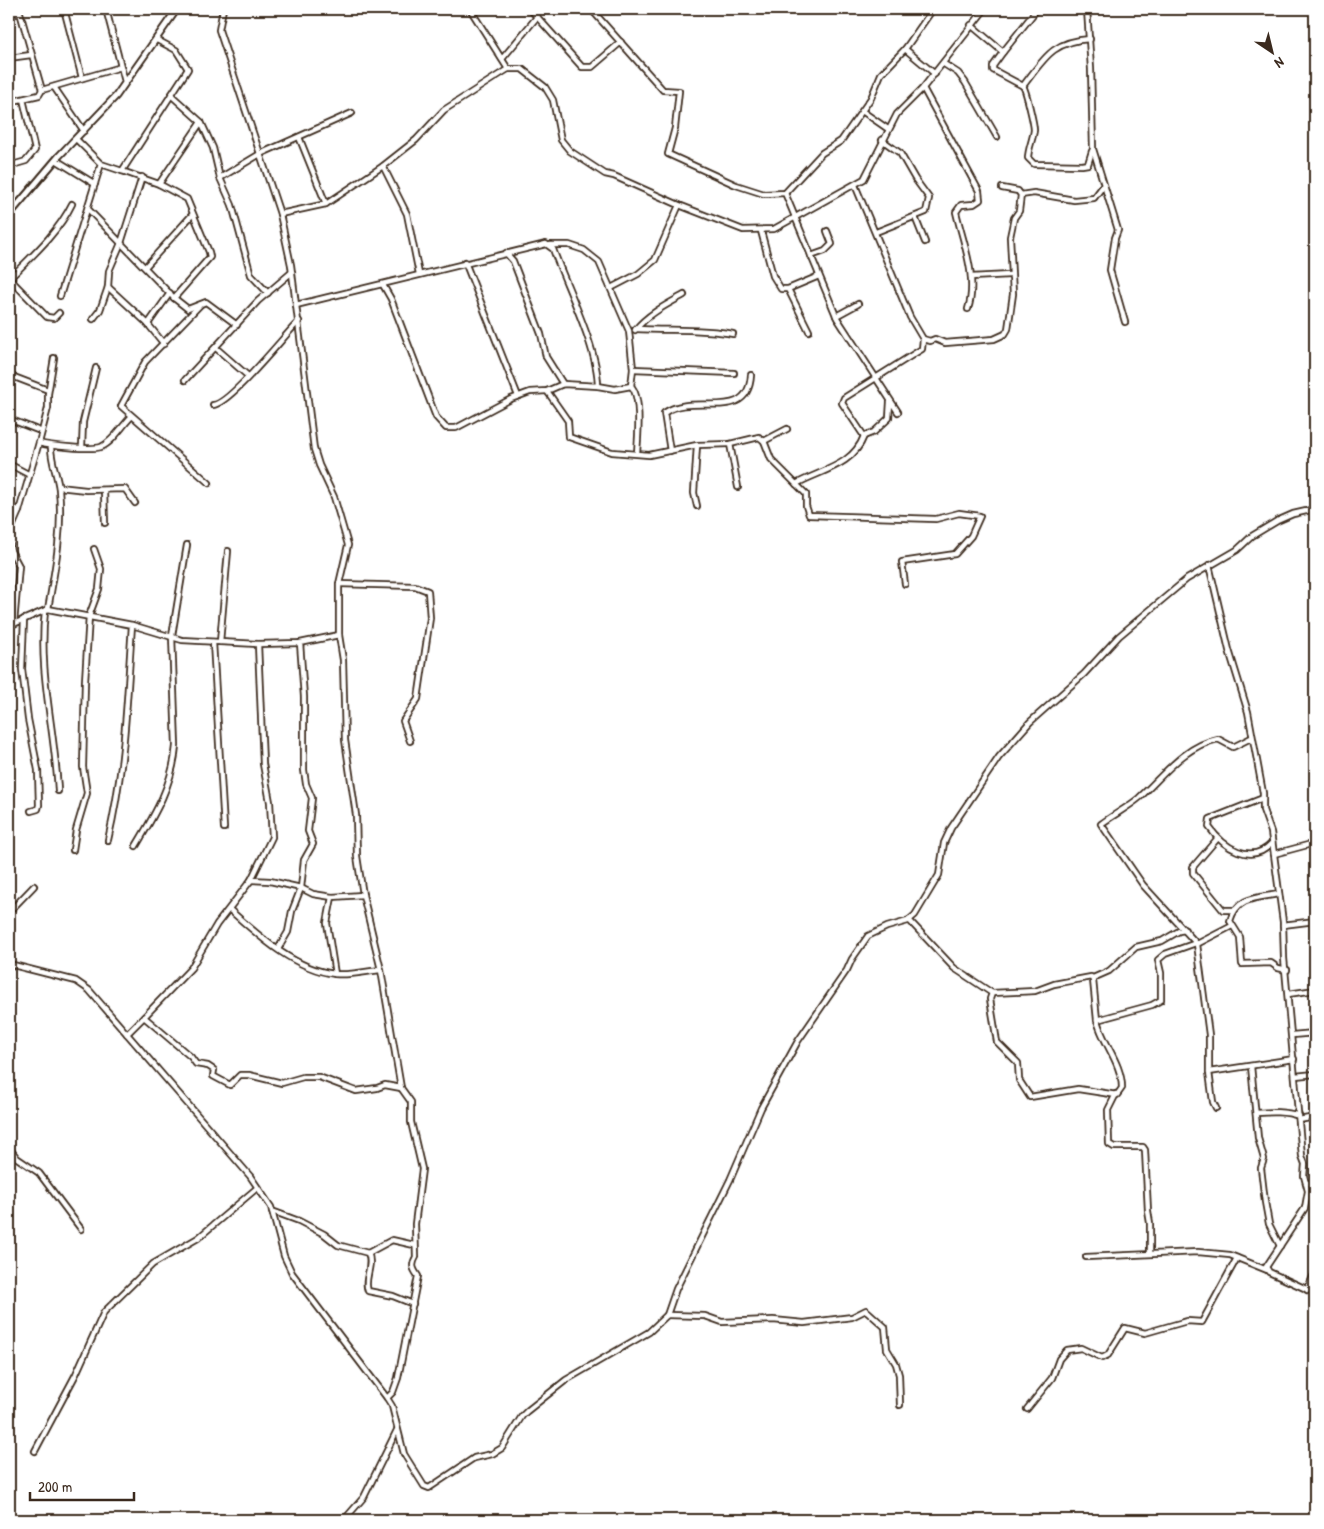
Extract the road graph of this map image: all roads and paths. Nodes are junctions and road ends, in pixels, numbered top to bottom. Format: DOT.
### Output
graph roads {
  1 [pos="64,9"];
  2 [pos="121,9"];
  3 [pos="177,9"];
  4 [pos="223,9"];
  5 [pos="470,9"];
  6 [pos="530,9"];
  7 [pos="591,9"];
  8 [pos="933,9"];
  9 [pos="985,9"];
  10 [pos="1034,9"];
  11 [pos="1086,9"];
  12 [pos="106,10"];
  13 [pos="19,11"];
  14 [pos="9,15"];
  15 [pos="537,18"];
  16 [pos="971,25"];
  17 [pos="1090,39"];
  18 [pos="157,40"];
  19 [pos="621,42"];
  20 [pos="905,49"];
  21 [pos="1003,52"];
  22 [pos="31,55"];
  23 [pos="9,58"];
  24 [pos="502,59"];
  25 [pos="944,64"];
  26 [pos="122,67"];
  27 [pos="508,69"];
  28 [pos="935,74"];
  29 [pos="82,78"];
  30 [pos="125,82"];
  31 [pos="1023,86"];
  32 [pos="54,87"];
  33 [pos="923,88"];
  34 [pos="42,90"];
  35 [pos="171,95"];
  36 [pos="23,99"];
  37 [pos="9,102"];
  38 [pos="862,111"];
  39 [pos="352,113"];
  40 [pos="201,122"];
  41 [pos="888,129"];
  42 [pos="84,131"];
  43 [pos="299,137"];
  44 [pos="997,137"];
  45 [pos="76,139"];
  46 [pos="882,140"];
  47 [pos="1093,149"];
  48 [pos="260,154"];
  49 [pos="56,160"];
  50 [pos="102,164"];
  51 [pos="9,166"];
  52 [pos="383,166"];
  53 [pos="122,170"];
  54 [pos="142,177"];
  55 [pos="220,178"];
  56 [pos="95,184"];
  57 [pos="160,184"];
  58 [pos="855,185"];
  59 [pos="1103,186"];
  60 [pos="1002,188"];
  61 [pos="785,193"];
  62 [pos="1021,195"];
  63 [pos="72,204"];
  64 [pos="326,204"];
  65 [pos="678,205"];
  66 [pos="88,209"];
  67 [pos="280,214"];
  68 [pos="9,215"];
  69 [pos="192,215"];
  70 [pos="915,217"];
  71 [pos="794,218"];
  72 [pos="761,231"];
  73 [pos="826,231"];
  74 [pos="876,232"];
  75 [pos="925,242"];
  76 [pos="121,243"];
  77 [pos="550,245"];
  78 [pos="506,253"];
  79 [pos="811,256"];
  80 [pos="465,262"];
  81 [pos="146,266"];
  82 [pos="292,272"];
  83 [pos="419,274"];
  84 [pos="1010,275"];
  85 [pos="819,276"];
  86 [pos="971,277"];
  87 [pos="9,278"];
  88 [pos="383,285"];
  89 [pos="108,287"];
  90 [pos="611,288"];
  91 [pos="788,289"];
  92 [pos="170,293"];
  93 [pos="268,293"];
  94 [pos="684,295"];
  95 [pos="60,296"];
  96 [pos="174,298"];
  97 [pos="858,304"];
  98 [pos="200,305"];
  99 [pos="296,305"];
  100 [pos="968,309"];
  101 [pos="59,312"];
  102 [pos="836,316"];
  103 [pos="93,319"];
  104 [pos="299,321"];
  105 [pos="1125,322"];
  106 [pos="148,324"];
  107 [pos="237,325"];
  108 [pos="636,329"];
  109 [pos="629,331"];
  110 [pos="809,331"];
  111 [pos="732,334"];
  112 [pos="923,338"];
  113 [pos="164,344"];
  114 [pos="216,348"];
  115 [pos="54,358"];
  116 [pos="96,368"];
  117 [pos="633,369"];
  118 [pos="734,373"];
  119 [pos="752,375"];
  120 [pos="9,376"];
  121 [pos="248,376"];
  122 [pos="185,380"];
  123 [pos="875,380"];
  124 [pos="563,384"];
  125 [pos="598,386"];
  126 [pos="631,386"];
  127 [pos="48,390"];
  128 [pos="547,391"];
  129 [pos="518,396"];
  130 [pos="890,402"];
  131 [pos="213,405"];
  132 [pos="898,412"];
  133 [pos="132,417"];
  134 [pos="9,419"];
  135 [pos="787,429"];
  136 [pos="40,432"];
  137 [pos="864,436"];
  138 [pos="764,441"];
  139 [pos="39,443"];
  140 [pos="730,444"];
  141 [pos="697,445"];
  142 [pos="82,446"];
  143 [pos="51,447"];
  144 [pos="670,451"];
  145 [pos="637,454"];
  146 [pos="9,464"];
  147 [pos="28,474"];
  148 [pos="209,483"];
  149 [pos="796,484"];
  150 [pos="59,487"];
  151 [pos="738,488"];
  152 [pos="104,490"];
  153 [pos="135,503"];
  154 [pos="9,505"];
  155 [pos="697,506"];
  156 [pos="1315,509"];
  157 [pos="18,511"];
  158 [pos="105,522"];
  159 [pos="9,534"];
  160 [pos="9,541"];
  161 [pos="187,545"];
  162 [pos="94,549"];
  163 [pos="228,552"];
  164 [pos="1209,565"];
  165 [pos="340,584"];
  166 [pos="905,584"];
  167 [pos="47,610"];
  168 [pos="89,616"];
  169 [pos="24,619"];
  170 [pos="11,624"];
  171 [pos="132,625"];
  172 [pos="339,635"];
  173 [pos="172,636"];
  174 [pos="212,642"];
  175 [pos="220,642"];
  176 [pos="300,643"];
  177 [pos="258,644"];
  178 [pos="1251,738"];
  179 [pos="410,741"];
  180 [pos="58,791"];
  181 [pos="1263,798"];
  182 [pos="31,811"];
  183 [pos="224,828"];
  184 [pos="1217,839"];
  185 [pos="108,840"];
  186 [pos="1272,843"];
  187 [pos="1315,843"];
  188 [pos="136,846"];
  189 [pos="73,850"];
  190 [pos="1274,854"];
  191 [pos="252,880"];
  192 [pos="34,886"];
  193 [pos="301,888"];
  194 [pos="1279,894"];
  195 [pos="363,895"];
  196 [pos="332,897"];
  197 [pos="230,910"];
  198 [pos="1234,910"];
  199 [pos="9,912"];
  200 [pos="909,920"];
  201 [pos="1315,921"];
  202 [pos="1283,925"];
  203 [pos="1232,926"];
  204 [pos="1185,930"];
  205 [pos="1197,943"];
  206 [pos="278,949"];
  207 [pos="9,964"];
  208 [pos="381,970"];
  209 [pos="1287,970"];
  210 [pos="335,974"];
  211 [pos="1093,978"];
  212 [pos="1315,990"];
  213 [pos="992,993"];
  214 [pos="1288,994"];
  215 [pos="144,1017"];
  216 [pos="1097,1020"];
  217 [pos="1315,1033"];
  218 [pos="127,1034"];
  219 [pos="1292,1034"];
  220 [pos="1294,1059"];
  221 [pos="1251,1066"];
  222 [pos="1209,1072"];
  223 [pos="1315,1074"];
  224 [pos="1295,1076"];
  225 [pos="401,1088"];
  226 [pos="1116,1094"];
  227 [pos="1216,1108"];
  228 [pos="1256,1113"];
  229 [pos="1315,1117"];
  230 [pos="1299,1118"];
  231 [pos="9,1148"];
  232 [pos="1307,1183"];
  233 [pos="1315,1183"];
  234 [pos="256,1188"];
  235 [pos="272,1211"];
  236 [pos="81,1229"];
  237 [pos="414,1245"];
  238 [pos="1280,1246"];
  239 [pos="1150,1253"];
  240 [pos="368,1254"];
  241 [pos="1086,1257"];
  242 [pos="1237,1258"];
  243 [pos="1267,1270"];
  244 [pos="1315,1272"];
  245 [pos="1307,1290"];
  246 [pos="1315,1293"];
  247 [pos="413,1304"];
  248 [pos="667,1315"];
  249 [pos="387,1398"];
  250 [pos="900,1406"];
  251 [pos="1027,1409"];
  252 [pos="398,1429"];
  253 [pos="36,1451"];
  254 [pos="344,1520"];
  1 -- 29 [label="street"];
  2 -- 12 [label="street"];
  3 -- 18 [label="street"];
  4 -- 48 [label="street"];
  5 -- 24 [label="street"];
  6 -- 15 [label="street"];
  7 -- 19 [label="street"];
  8 -- 20 [label="street"];
  9 -- 16 [label="street"];
  10 -- 21 [label="street"];
  11 -- 17 [label="street"];
  12 -- 26 [label="street"];
  13 -- 14 [label="street"];
  13 -- 22 [label="street"];
  15 -- 19 [label="street"];
  15 -- 24 [label="street"];
  16 -- 21 [label="street"];
  16 -- 25 [label="street"];
  17 -- 31 [label="street"];
  17 -- 47 [label="street"];
  18 -- 30 [label="street"];
  18 -- 35 [label="street"];
  19 -- 61 [label="street"];
  20 -- 28 [label="street"];
  20 -- 38 [label="street"];
  21 -- 31 [label="street"];
  22 -- 23 [label="street"];
  22 -- 34 [label="street"];
  24 -- 27 [label="street"];
  25 -- 28 [label="street"];
  25 -- 44 [label="street"];
  26 -- 29 [label="street"];
  26 -- 30 [label="street"];
  27 -- 52 [label="street"];
  27 -- 65 [label="street"];
  28 -- 33 [label="street"];
  29 -- 32 [label="street"];
  30 -- 42 [label="street"];
  31 -- 47 [label="street"];
  32 -- 34 [label="street"];
  32 -- 42 [label="street"];
  33 -- 41 [label="street"];
  33 -- 86 [label="street"];
  34 -- 36 [label="street"];
  35 -- 40 [label="street"];
  35 -- 53 [label="street"];
  36 -- 37 [label="street"];
  36 -- 51 [label="street"];
  38 -- 41 [label="street"];
  38 -- 61 [label="street"];
  39 -- 43 [label="street"];
  40 -- 55 [label="street"];
  40 -- 57 [label="street"];
  41 -- 46 [label="street"];
  42 -- 45 [label="street"];
  43 -- 48 [label="street"];
  43 -- 64 [label="street"];
  45 -- 49 [label="street"];
  45 -- 50 [label="street"];
  46 -- 58 [label="street"];
  46 -- 70 [label="street"];
  47 -- 59 [label="street"];
  48 -- 55 [label="street"];
  48 -- 67 [label="street"];
  49 -- 56 [label="street"];
  49 -- 68 [label="street"];
  50 -- 53 [label="street"];
  50 -- 56 [label="street"];
  52 -- 64 [label="street"];
  52 -- 83 [label="street"];
  53 -- 54 [label="street"];
  54 -- 57 [label="street"];
  54 -- 76 [label="street"];
  55 -- 93 [label="street"];
  56 -- 66 [label="street"];
  57 -- 69 [label="street"];
  58 -- 71 [label="street"];
  58 -- 74 [label="street"];
  59 -- 62 [label="street"];
  59 -- 105 [label="street"];
  60 -- 62 [label="street"];
  61 -- 71 [label="street"];
  62 -- 84 [label="street"];
  63 -- 87 [label="street"];
  64 -- 67 [label="street"];
  65 -- 72 [label="street"];
  65 -- 90 [label="street"];
  66 -- 76 [label="street"];
  66 -- 95 [label="street"];
  67 -- 82 [label="street"];
  69 -- 81 [label="street"];
  69 -- 96 [label="street"];
  70 -- 74 [label="street"];
  70 -- 75 [label="street"];
  71 -- 72 [label="street"];
  71 -- 79 [label="street"];
  72 -- 91 [label="street"];
  73 -- 79 [label="street"];
  74 -- 112 [label="street"];
  76 -- 81 [label="street"];
  76 -- 89 [label="street"];
  77 -- 78 [label="street"];
  77 -- 90 [label="street"];
  77 -- 125 [label="street"];
  78 -- 80 [label="street"];
  78 -- 124 [label="street"];
  79 -- 85 [label="street"];
  80 -- 83 [label="street"];
  80 -- 129 [label="street"];
  81 -- 92 [label="street"];
  82 -- 93 [label="street"];
  82 -- 99 [label="street"];
  83 -- 88 [label="street"];
  84 -- 86 [label="street"];
  84 -- 112 [label="street"];
  85 -- 91 [label="street"];
  85 -- 102 [label="street"];
  86 -- 100 [label="street"];
  87 -- 101 [label="street"];
  88 -- 99 [label="street"];
  88 -- 129 [label="street"];
  89 -- 103 [label="street"];
  89 -- 106 [label="street"];
  90 -- 109 [label="street"];
  91 -- 110 [label="street"];
  92 -- 96 [label="street"];
  92 -- 106 [label="street"];
  93 -- 107 [label="street"];
  94 -- 108 [label="street"];
  96 -- 98 [label="street"];
  97 -- 102 [label="street"];
  98 -- 107 [label="street"];
  98 -- 113 [label="street"];
  99 -- 104 [label="street"];
  102 -- 123 [label="street"];
  104 -- 121 [label="street"];
  104 -- 165 [label="street"];
  106 -- 113 [label="street"];
  107 -- 114 [label="street"];
  108 -- 109 [label="street"];
  108 -- 111 [label="street"];
  109 -- 117 [label="street"];
  112 -- 123 [label="street"];
  113 -- 133 [label="street"];
  114 -- 121 [label="street"];
  114 -- 122 [label="street"];
  115 -- 127 [label="street"];
  116 -- 142 [label="street"];
  117 -- 118 [label="street"];
  117 -- 126 [label="street"];
  119 -- 144 [label="street"];
  120 -- 127 [label="street"];
  121 -- 131 [label="street"];
  123 -- 130 [label="street"];
  123 -- 137 [label="street"];
  124 -- 125 [label="street"];
  124 -- 128 [label="street"];
  125 -- 126 [label="street"];
  126 -- 145 [label="street"];
  127 -- 136 [label="street"];
  128 -- 129 [label="street"];
  128 -- 145 [label="street"];
  130 -- 132 [label="street"];
  130 -- 137 [label="street"];
  133 -- 142 [label="street"];
  133 -- 148 [label="street"];
  134 -- 136 [label="street"];
  135 -- 138 [label="street"];
  136 -- 139 [label="street"];
  137 -- 149 [label="street"];
  138 -- 140 [label="street"];
  138 -- 149 [label="street"];
  139 -- 143 [label="street"];
  139 -- 147 [label="street"];
  140 -- 141 [label="street"];
  140 -- 151 [label="street"];
  141 -- 144 [label="street"];
  141 -- 155 [label="street"];
  142 -- 143 [label="street"];
  143 -- 150 [label="street"];
  144 -- 145 [label="street"];
  146 -- 147 [label="street"];
  147 -- 157 [label="street"];
  149 -- 166 [label="street"];
  150 -- 152 [label="street"];
  150 -- 167 [label="street"];
  152 -- 153 [label="street"];
  152 -- 158 [label="street"];
  154 -- 157 [label="street"];
  156 -- 164 [label="street"];
  157 -- 159 [label="street"];
  160 -- 170 [label="street"];
  161 -- 173 [label="street"];
  162 -- 168 [label="street"];
  163 -- 175 [label="street"];
  164 -- 178 [label="street"];
  164 -- 200 [label="street"];
  165 -- 172 [label="street"];
  165 -- 179 [label="street"];
  167 -- 168 [label="street"];
  167 -- 169 [label="street"];
  167 -- 180 [label="street"];
  168 -- 171 [label="street"];
  168 -- 189 [label="street"];
  169 -- 170 [label="street"];
  169 -- 182 [label="street"];
  171 -- 173 [label="street"];
  171 -- 185 [label="street"];
  172 -- 176 [label="street"];
  172 -- 195 [label="street"];
  173 -- 174 [label="street"];
  173 -- 188 [label="street"];
  174 -- 175 [label="street"];
  174 -- 183 [label="street"];
  175 -- 177 [label="street"];
  176 -- 177 [label="street"];
  176 -- 193 [label="street"];
  177 -- 191 [label="street"];
  178 -- 181 [label="street"];
  178 -- 204 [label="street"];
  181 -- 184 [label="street"];
  181 -- 186 [label="street"];
  184 -- 186 [label="street"];
  184 -- 198 [label="street"];
  186 -- 190 [label="street"];
  187 -- 190 [label="street"];
  190 -- 194 [label="street"];
  191 -- 193 [label="street"];
  191 -- 197 [label="street"];
  192 -- 199 [label="street"];
  193 -- 196 [label="street"];
  193 -- 206 [label="street"];
  194 -- 198 [label="street"];
  194 -- 202 [label="street"];
  195 -- 196 [label="street"];
  195 -- 208 [label="street"];
  196 -- 210 [label="street"];
  197 -- 206 [label="street"];
  197 -- 215 [label="street"];
  198 -- 203 [label="street"];
  200 -- 213 [label="street"];
  200 -- 248 [label="street"];
  201 -- 202 [label="street"];
  202 -- 209 [label="street"];
  203 -- 205 [label="street"];
  203 -- 209 [label="street"];
  204 -- 205 [label="street"];
  204 -- 211 [label="street"];
  205 -- 216 [label="street"];
  205 -- 222 [label="street"];
  206 -- 210 [label="street"];
  207 -- 218 [label="street"];
  208 -- 210 [label="street"];
  208 -- 225 [label="street"];
  209 -- 214 [label="street"];
  211 -- 213 [label="street"];
  211 -- 216 [label="street"];
  212 -- 214 [label="street"];
  213 -- 226 [label="street"];
  214 -- 219 [label="street"];
  215 -- 218 [label="street"];
  215 -- 225 [label="street"];
  216 -- 226 [label="street"];
  217 -- 219 [label="street"];
  218 -- 234 [label="street"];
  219 -- 220 [label="street"];
  220 -- 221 [label="street"];
  220 -- 224 [label="street"];
  221 -- 222 [label="street"];
  221 -- 228 [label="street"];
  222 -- 227 [label="street"];
  223 -- 224 [label="street"];
  224 -- 230 [label="street"];
  225 -- 237 [label="street"];
  226 -- 239 [label="street"];
  228 -- 230 [label="street"];
  228 -- 238 [label="street"];
  229 -- 230 [label="street"];
  230 -- 232 [label="street"];
  231 -- 236 [label="street"];
  232 -- 233 [label="street"];
  232 -- 238 [label="street"];
  234 -- 235 [label="street"];
  234 -- 253 [label="street"];
  235 -- 240 [label="street"];
  235 -- 249 [label="street"];
  237 -- 240 [label="street"];
  237 -- 247 [label="street"];
  238 -- 243 [label="street"];
  239 -- 241 [label="street"];
  239 -- 242 [label="street"];
  240 -- 247 [label="street"];
  242 -- 243 [label="street"];
  242 -- 251 [label="street"];
  243 -- 245 [label="street"];
  244 -- 245 [label="street"];
  245 -- 246 [label="street"];
  247 -- 249 [label="street"];
  248 -- 250 [label="street"];
  248 -- 252 [label="street"];
  249 -- 252 [label="street"];
  252 -- 254 [label="street"];
}
